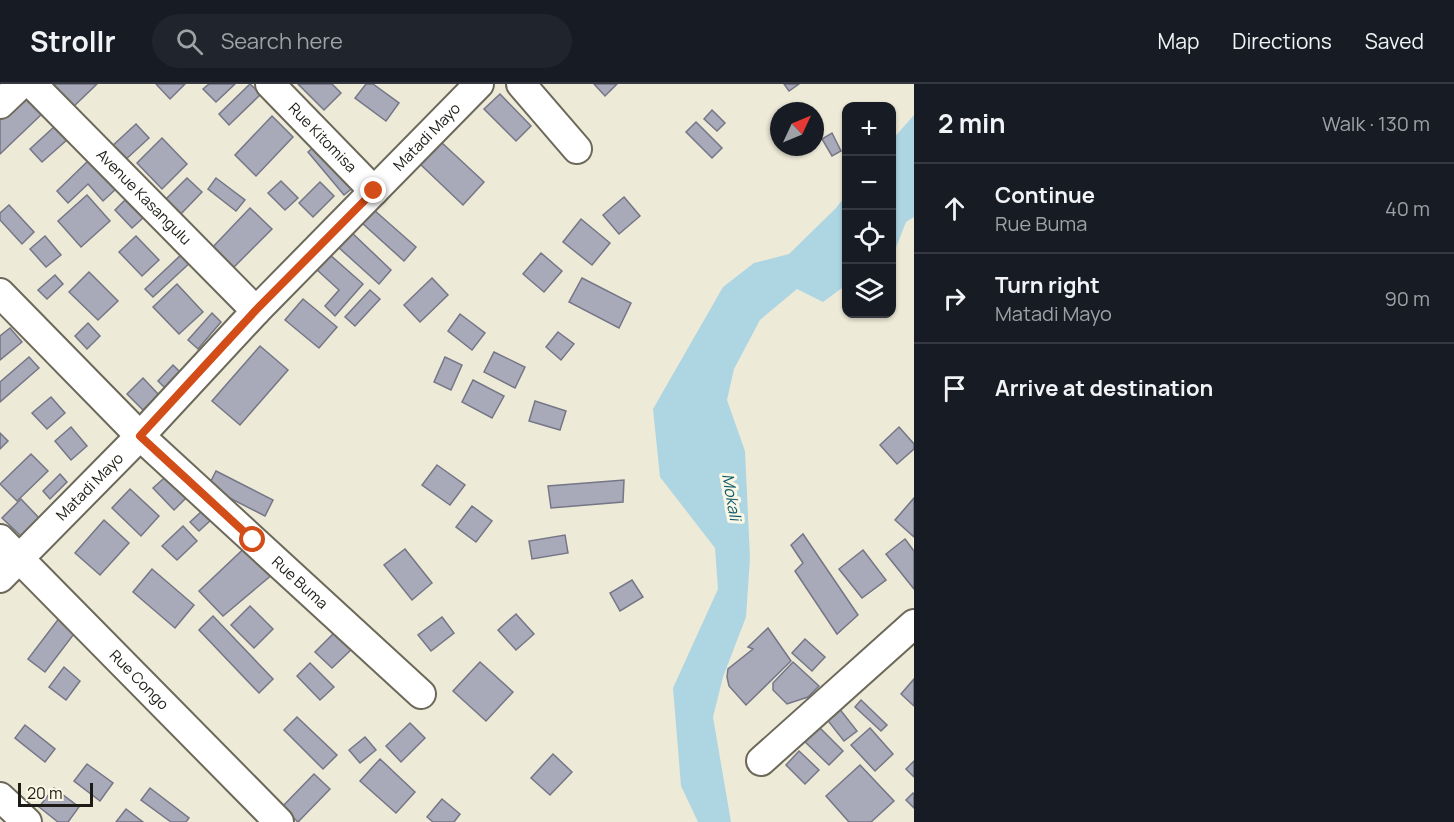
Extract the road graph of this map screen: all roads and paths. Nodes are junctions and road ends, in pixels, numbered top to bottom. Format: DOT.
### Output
graph roads {
  1 [pos="21,84"];
  2 [pos="32,84"];
  3 [pos="270,84"];
  4 [pos="479,84"];
  5 [pos="521,84"];
  6 [pos="0,104"];
  7 [pos="577,149"];
  8 [pos="374,191"];
  9 [pos="0,292"];
  10 [pos="256,310"];
  11 [pos="140,436"];
  12 [pos="6,558"];
  13 [pos="914,624"];
  14 [pos="421,694"];
  15 [pos="761,761"];
  16 [pos="0,797"];
  17 [pos="27,822"];
  18 [pos="279,822"];
  1 -- 6 [label="street"];
  2 -- 10 [label="street, Avenue Kasangulu"];
  3 -- 8 [label="street, Rue Kitomisa"];
  4 -- 8 [label="street, Matadi Mayo"];
  5 -- 7 [label="street"];
  8 -- 10 [label="street, Matadi Mayo"];
  9 -- 11 [label="street, Rue Buma"];
  10 -- 11 [label="street, Matadi Mayo"];
  11 -- 12 [label="street, Matadi Mayo"];
  11 -- 14 [label="street, Rue Buma"];
  12 -- 18 [label="street, Rue Congo"];
  13 -- 15 [label="street"];
  16 -- 17 [label="street"];
}
